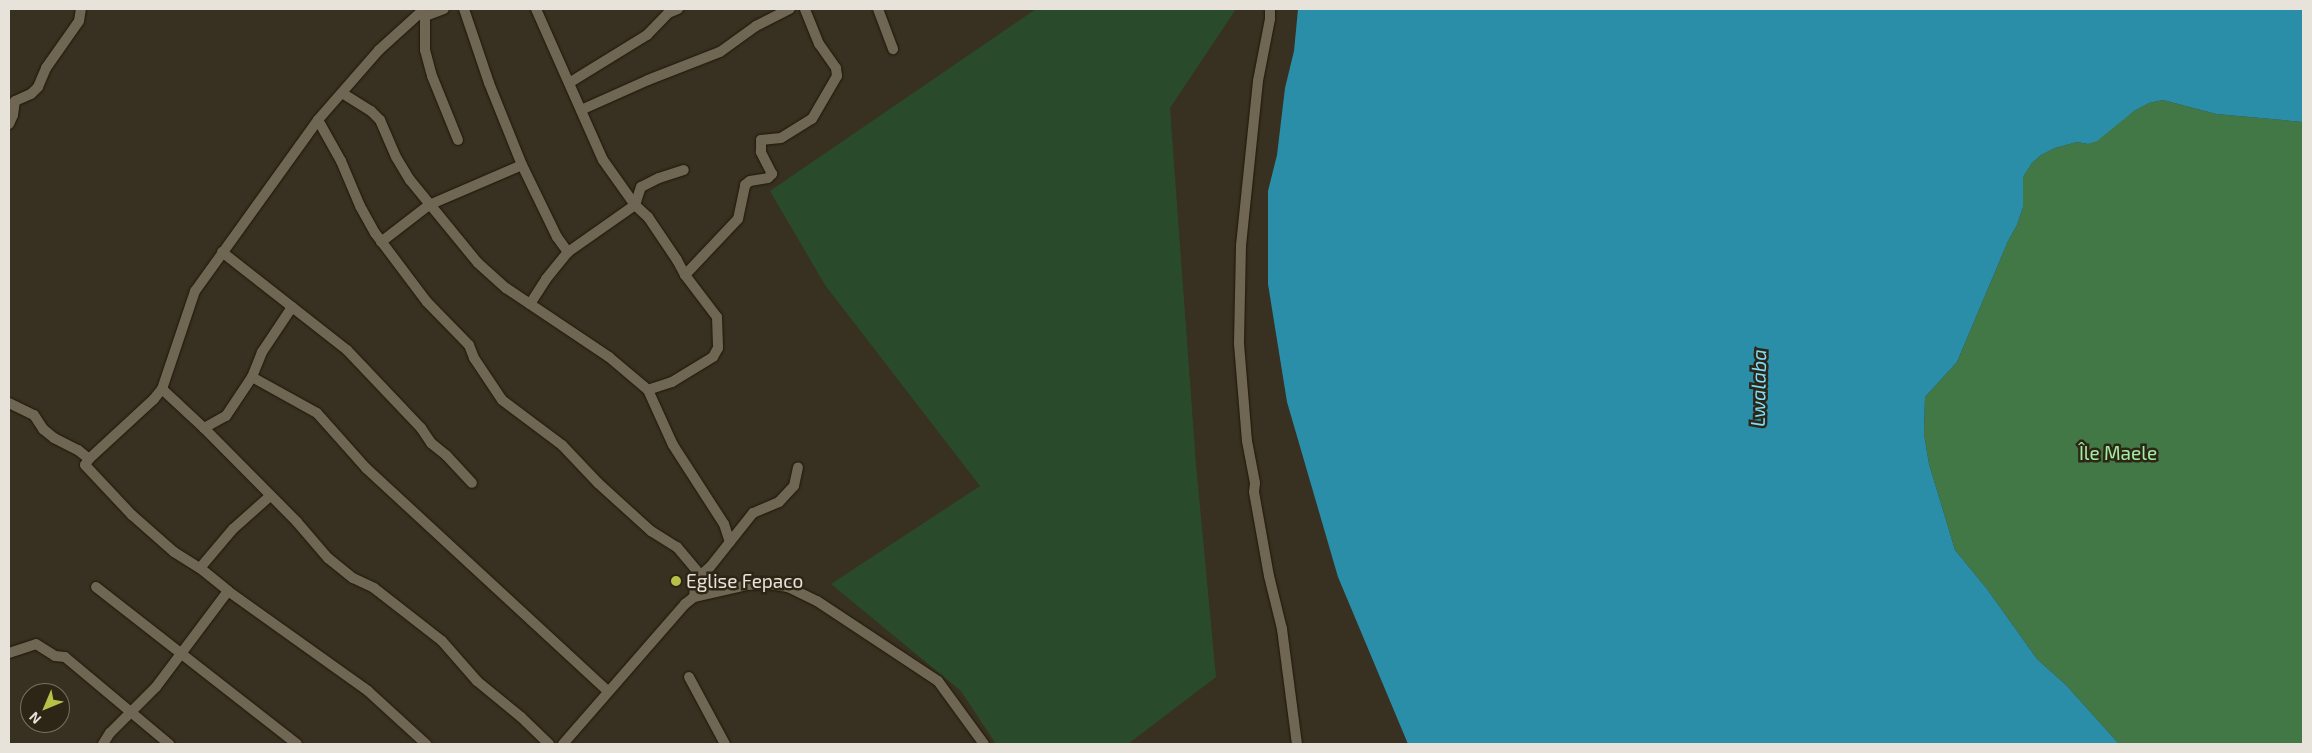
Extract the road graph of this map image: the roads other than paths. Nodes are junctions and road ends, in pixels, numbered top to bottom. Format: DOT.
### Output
graph roads {
  1 [pos="81,9"];
  2 [pos="444,9"];
  3 [pos="464,9"];
  4 [pos="536,9"];
  5 [pos="678,9"];
  6 [pos="790,9"];
  7 [pos="804,9"];
  8 [pos="878,9"];
  9 [pos="1270,9"];
  10 [pos="422,12"];
  11 [pos="893,49"];
  12 [pos="569,83"];
  13 [pos="342,93"];
  14 [pos="581,110"];
  15 [pos="318,120"];
  16 [pos="9,124"];
  17 [pos="458,140"];
  18 [pos="522,165"];
  19 [pos="684,170"];
  20 [pos="429,205"];
  21 [pos="635,205"];
  22 [pos="381,242"];
  23 [pos="222,252"];
  24 [pos="568,252"];
  25 [pos="685,275"];
  26 [pos="530,304"];
  27 [pos="292,307"];
  28 [pos="252,377"];
  29 [pos="162,389"];
  30 [pos="648,390"];
  31 [pos="9,404"];
  32 [pos="204,428"];
  33 [pos="89,458"];
  34 [pos="798,467"];
  35 [pos="472,483"];
  36 [pos="270,496"];
  37 [pos="730,542"];
  38 [pos="200,568"];
  39 [pos="696,579"];
  40 [pos="96,587"];
  41 [pos="228,591"];
  42 [pos="694,597"];
  43 [pos="9,652"];
  44 [pos="180,652"];
  45 [pos="689,676"];
  46 [pos="608,691"];
  47 [pos="130,712"];
  48 [pos="102,744"];
  49 [pos="169,744"];
  50 [pos="297,744"];
  51 [pos="426,744"];
  52 [pos="549,744"];
  53 [pos="563,744"];
  54 [pos="725,744"];
  55 [pos="984,744"];
  56 [pos="1297,744"];
  1 -- 16 [label="street"];
  2 -- 10 [label="street"];
  3 -- 18 [label="street"];
  4 -- 12 [label="street"];
  5 -- 12 [label="street"];
  6 -- 14 [label="street"];
  7 -- 25 [label="street"];
  8 -- 11 [label="street"];
  9 -- 56 [label="street"];
  10 -- 13 [label="street"];
  10 -- 17 [label="street"];
  12 -- 14 [label="street"];
  13 -- 15 [label="street"];
  13 -- 20 [label="street"];
  14 -- 21 [label="street"];
  15 -- 22 [label="street"];
  15 -- 23 [label="street"];
  18 -- 20 [label="street"];
  18 -- 24 [label="street"];
  19 -- 21 [label="street"];
  20 -- 22 [label="street"];
  20 -- 26 [label="street"];
  21 -- 24 [label="street"];
  21 -- 25 [label="street"];
  22 -- 39 [label="street"];
  23 -- 27 [label="street"];
  23 -- 29 [label="street"];
  24 -- 26 [label="street"];
  25 -- 30 [label="street"];
  26 -- 30 [label="street"];
  27 -- 28 [label="street"];
  27 -- 35 [label="street"];
  28 -- 32 [label="street"];
  28 -- 46 [label="street"];
  29 -- 32 [label="street"];
  29 -- 33 [label="street"];
  30 -- 37 [label="street"];
  31 -- 33 [label="street"];
  32 -- 36 [label="street"];
  33 -- 38 [label="street"];
  34 -- 37 [label="street"];
  36 -- 38 [label="street"];
  36 -- 52 [label="street"];
  37 -- 39 [label="street"];
  38 -- 41 [label="street"];
  39 -- 42 [label="street"];
  40 -- 44 [label="street"];
  41 -- 44 [label="street"];
  41 -- 51 [label="street"];
  42 -- 46 [label="street"];
  42 -- 55 [label="street"];
  43 -- 47 [label="street"];
  44 -- 47 [label="street"];
  44 -- 50 [label="street"];
  45 -- 54 [label="street"];
  46 -- 53 [label="street"];
  47 -- 48 [label="street"];
  47 -- 49 [label="street"];
}
